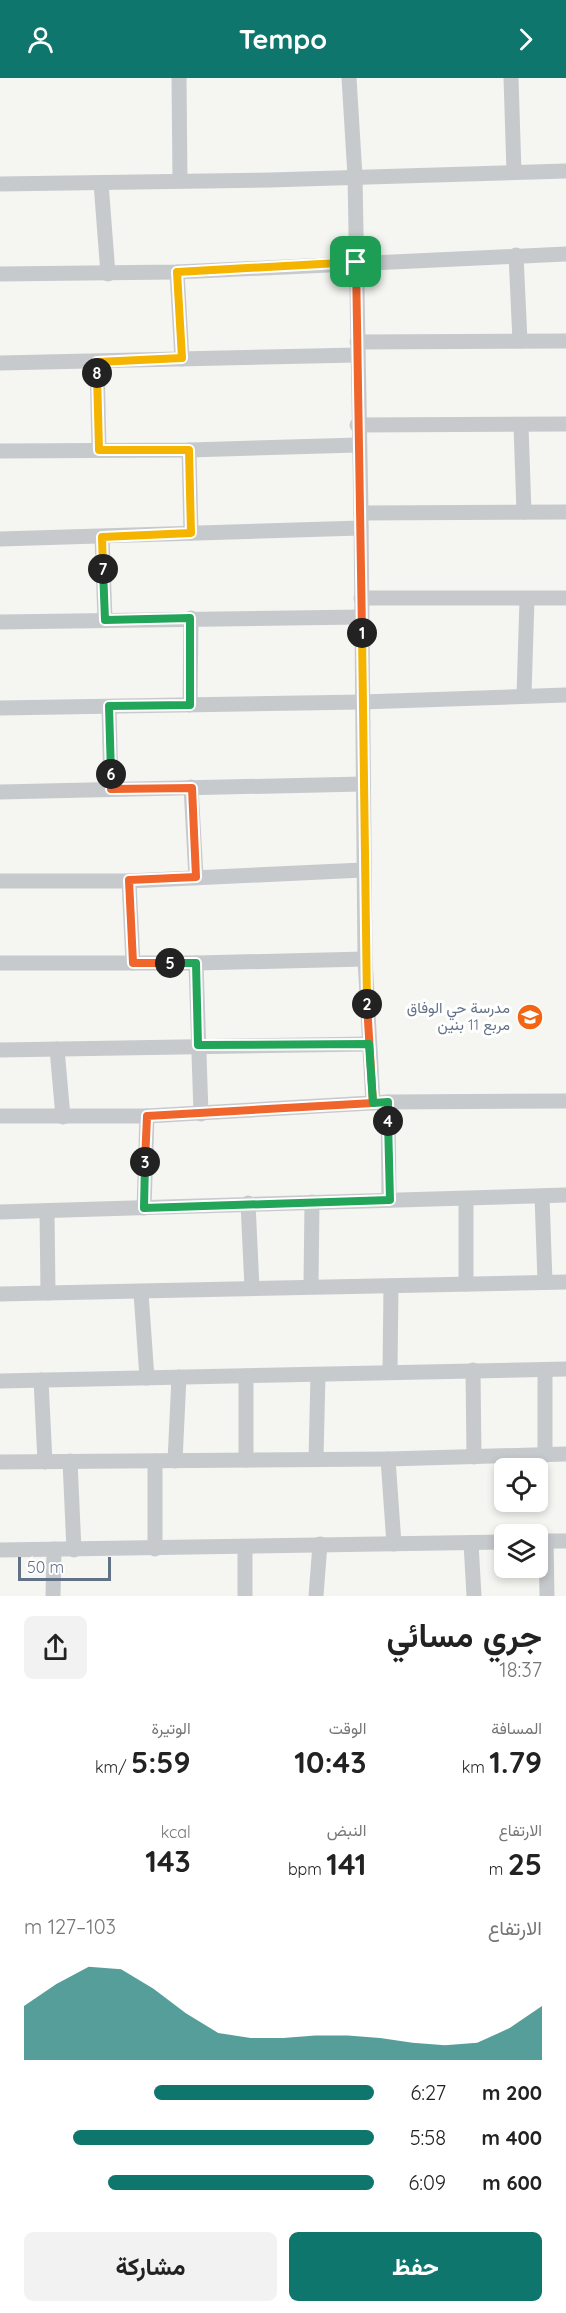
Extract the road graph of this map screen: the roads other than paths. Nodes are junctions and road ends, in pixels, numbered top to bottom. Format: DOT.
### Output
graph roads {
  1 [pos="179,78"];
  2 [pos="349,78"];
  3 [pos="511,78"];
  4 [pos="566,171"];
  5 [pos="514,172"];
  6 [pos="355,176"];
  7 [pos="180,181"];
  8 [pos="101,183"];
  9 [pos="0,184"];
  10 [pos="566,254"];
  11 [pos="516,255"];
  12 [pos="356,262"];
  13 [pos="177,272"];
  14 [pos="0,274"];
  15 [pos="108,274"];
  16 [pos="520,341"];
  17 [pos="566,341"];
  18 [pos="357,348"];
  19 [pos="182,358"];
  20 [pos="97,362"];
  21 [pos="0,363"];
  22 [pos="357,424"];
  23 [pos="566,424"];
  24 [pos="521,426"];
  25 [pos="358,446"];
  26 [pos="99,450"];
  27 [pos="189,450"];
  28 [pos="0,451"];
  29 [pos="524,512"];
  30 [pos="566,512"];
  31 [pos="361,520"];
  32 [pos="191,533"];
  33 [pos="102,537"];
  34 [pos="0,539"];
  35 [pos="362,598"];
  36 [pos="566,598"];
  37 [pos="527,599"];
  38 [pos="361,617"];
  39 [pos="190,618"];
  40 [pos="105,620"];
  41 [pos="0,622"];
  42 [pos="524,695"];
  43 [pos="566,695"];
  44 [pos="362,702"];
  45 [pos="190,705"];
  46 [pos="109,706"];
  47 [pos="0,708"];
  48 [pos="363,784"];
  49 [pos="192,788"];
  50 [pos="111,789"];
  51 [pos="0,792"];
  52 [pos="363,870"];
  53 [pos="196,877"];
  54 [pos="129,880"];
  55 [pos="0,881"];
  56 [pos="364,959"];
  57 [pos="0,963"];
  58 [pos="133,963"];
  59 [pos="196,963"];
  60 [pos="369,1044"];
  61 [pos="198,1045"];
  62 [pos="57,1049"];
  63 [pos="0,1050"];
  64 [pos="566,1101"];
  65 [pos="380,1102"];
  66 [pos="201,1113"];
  67 [pos="0,1116"];
  68 [pos="147,1116"];
  69 [pos="63,1117"];
  70 [pos="566,1195"];
  71 [pos="543,1196"];
  72 [pos="390,1200"];
  73 [pos="466,1200"];
  74 [pos="312,1202"];
  75 [pos="248,1203"];
  76 [pos="144,1208"];
  77 [pos="47,1211"];
  78 [pos="0,1212"];
  79 [pos="545,1282"];
  80 [pos="566,1282"];
  81 [pos="466,1284"];
  82 [pos="311,1285"];
  83 [pos="391,1286"];
  84 [pos="252,1288"];
  85 [pos="48,1293"];
  86 [pos="141,1293"];
  87 [pos="0,1294"];
  88 [pos="566,1369"];
  89 [pos="474,1370"];
  90 [pos="544,1370"];
  91 [pos="390,1371"];
  92 [pos="318,1375"];
  93 [pos="246,1376"];
  94 [pos="179,1377"];
  95 [pos="147,1378"];
  96 [pos="0,1380"];
  97 [pos="41,1380"];
  98 [pos="566,1454"];
  99 [pos="545,1455"];
  100 [pos="474,1457"];
  101 [pos="316,1458"];
  102 [pos="388,1459"];
  103 [pos="246,1460"];
  104 [pos="70,1461"];
  105 [pos="156,1461"];
  106 [pos="175,1461"];
  107 [pos="0,1462"];
  108 [pos="45,1462"];
  109 [pos="548,1541"];
  110 [pos="566,1541"];
  111 [pos="494,1542"];
  112 [pos="471,1543"];
  113 [pos="320,1544"];
  114 [pos="394,1544"];
  115 [pos="245,1547"];
  116 [pos="54,1549"];
  117 [pos="155,1549"];
  118 [pos="0,1550"];
  119 [pos="74,1550"];
  120 [pos="546,1578"];
  121 [pos="53,1596"];
  122 [pos="245,1596"];
  123 [pos="316,1596"];
  124 [pos="474,1596"];
  125 [pos="548,1596"];
  1 -- 7 [label="street"];
  2 -- 6 [label="street"];
  3 -- 5 [label="street"];
  4 -- 5 [label="street"];
  5 -- 6 [label="street"];
  6 -- 7 [label="street"];
  6 -- 12 [label="street"];
  7 -- 8 [label="street"];
  8 -- 9 [label="street"];
  8 -- 15 [label="street"];
  10 -- 11 [label="street"];
  11 -- 12 [label="street"];
  11 -- 16 [label="street"];
  12 -- 13 [label="street"];
  12 -- 18 [label="street"];
  13 -- 15 [label="street"];
  13 -- 19 [label="street"];
  14 -- 15 [label="street"];
  16 -- 17 [label="street"];
  16 -- 18 [label="street"];
  18 -- 19 [label="street"];
  18 -- 22 [label="street"];
  19 -- 20 [label="street"];
  20 -- 21 [label="street"];
  20 -- 26 [label="street"];
  22 -- 24 [label="street"];
  22 -- 25 [label="street"];
  23 -- 24 [label="street"];
  24 -- 29 [label="street"];
  25 -- 27 [label="street"];
  25 -- 31 [label="street"];
  26 -- 27 [label="street"];
  26 -- 28 [label="street"];
  27 -- 32 [label="street"];
  29 -- 30 [label="street"];
  29 -- 31 [label="street"];
  31 -- 32 [label="street"];
  31 -- 35 [label="street"];
  32 -- 33 [label="street"];
  33 -- 34 [label="street"];
  33 -- 40 [label="street"];
  35 -- 37 [label="street"];
  35 -- 38 [label="street"];
  36 -- 37 [label="street"];
  37 -- 42 [label="street"];
  38 -- 39 [label="street"];
  38 -- 44 [label="street"];
  39 -- 40 [label="street"];
  39 -- 45 [label="street"];
  40 -- 41 [label="street"];
  42 -- 43 [label="street"];
  42 -- 44 [label="street"];
  44 -- 45 [label="street"];
  44 -- 48 [label="street"];
  45 -- 46 [label="street"];
  46 -- 47 [label="street"];
  46 -- 50 [label="street"];
  48 -- 49 [label="street"];
  48 -- 52 [label="street"];
  49 -- 50 [label="street"];
  49 -- 53 [label="street"];
  50 -- 51 [label="street"];
  52 -- 53 [label="street"];
  52 -- 56 [label="street"];
  53 -- 54 [label="street"];
  54 -- 55 [label="street"];
  54 -- 58 [label="street"];
  56 -- 59 [label="street"];
  56 -- 60 [label="street"];
  57 -- 58 [label="street"];
  58 -- 59 [label="street"];
  59 -- 61 [label="street"];
  60 -- 61 [label="street"];
  60 -- 65 [label="street"];
  61 -- 62 [label="street"];
  61 -- 66 [label="street"];
  62 -- 63 [label="street"];
  62 -- 69 [label="street"];
  64 -- 65 [label="street"];
  65 -- 66 [label="street"];
  65 -- 72 [label="street"];
  66 -- 68 [label="street"];
  67 -- 69 [label="street"];
  68 -- 69 [label="street"];
  68 -- 76 [label="street"];
  70 -- 71 [label="street"];
  71 -- 73 [label="street"];
  71 -- 79 [label="street"];
  72 -- 73 [label="street"];
  72 -- 74 [label="street"];
  73 -- 81 [label="street"];
  74 -- 75 [label="street"];
  74 -- 82 [label="street"];
  75 -- 76 [label="street"];
  75 -- 84 [label="street"];
  76 -- 77 [label="street"];
  77 -- 78 [label="street"];
  77 -- 85 [label="street"];
  79 -- 80 [label="street"];
  79 -- 81 [label="street"];
  81 -- 83 [label="street"];
  82 -- 83 [label="street"];
  82 -- 84 [label="street"];
  83 -- 91 [label="street"];
  84 -- 86 [label="street"];
  85 -- 86 [label="street"];
  85 -- 87 [label="street"];
  86 -- 95 [label="street"];
  88 -- 90 [label="street"];
  89 -- 90 [label="street"];
  89 -- 91 [label="street"];
  89 -- 100 [label="street"];
  90 -- 99 [label="street"];
  91 -- 92 [label="street"];
  92 -- 93 [label="street"];
  92 -- 101 [label="street"];
  93 -- 94 [label="street"];
  93 -- 103 [label="street"];
  94 -- 95 [label="street"];
  94 -- 106 [label="street"];
  95 -- 97 [label="street"];
  96 -- 97 [label="street"];
  97 -- 108 [label="street"];
  98 -- 99 [label="street"];
  99 -- 100 [label="street"];
  100 -- 102 [label="street"];
  101 -- 102 [label="street"];
  101 -- 103 [label="street"];
  102 -- 114 [label="street"];
  103 -- 106 [label="street"];
  104 -- 105 [label="street"];
  104 -- 108 [label="street"];
  104 -- 119 [label="street"];
  105 -- 106 [label="street"];
  105 -- 117 [label="street"];
  107 -- 108 [label="street"];
  109 -- 110 [label="street"];
  111 -- 112 [label="street"];
  112 -- 114 [label="street"];
  112 -- 124 [label="street"];
  113 -- 114 [label="street"];
  113 -- 115 [label="street"];
  113 -- 123 [label="street"];
  115 -- 117 [label="street"];
  115 -- 122 [label="street"];
  116 -- 118 [label="street"];
  116 -- 119 [label="street"];
  116 -- 121 [label="street"];
  117 -- 119 [label="street"];
  120 -- 125 [label="street"];
}
